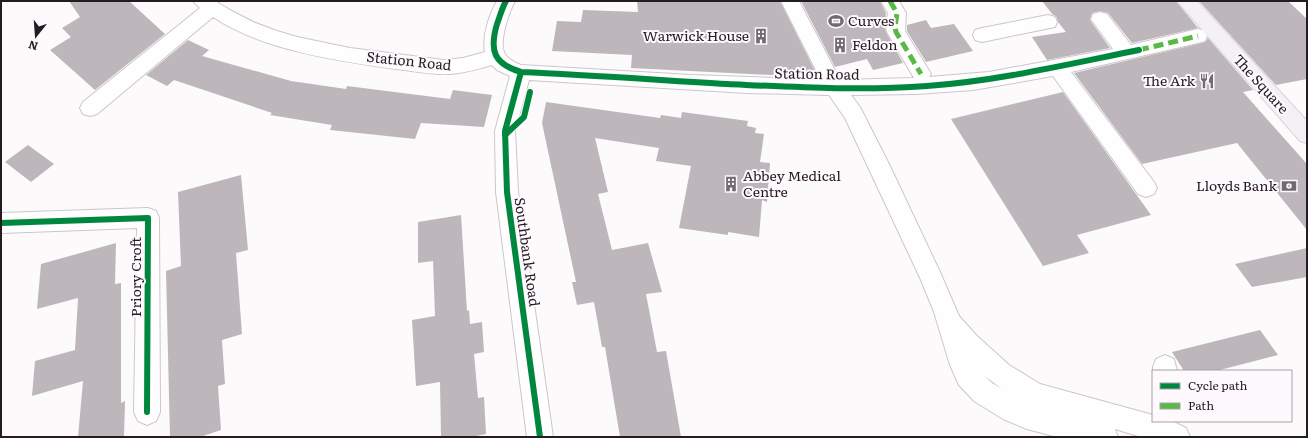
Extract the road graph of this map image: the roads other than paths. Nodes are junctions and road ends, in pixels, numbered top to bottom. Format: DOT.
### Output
graph roads {
  1 [pos="506,1"];
  2 [pos="790,1"];
  3 [pos="890,1"];
  4 [pos="1186,1"];
  5 [pos="207,5"];
  6 [pos="1100,19"];
  7 [pos="1048,22"];
  8 [pos="982,35"];
  9 [pos="1206,35"];
  10 [pos="1133,51"];
  11 [pos="496,56"];
  12 [pos="1057,67"];
  13 [pos="521,72"];
  14 [pos="921,74"];
  15 [pos="835,88"];
  16 [pos="90,108"];
  17 [pos="1307,135"];
  18 [pos="1146,188"];
  19 [pos="1,223"];
  20 [pos="946,312"];
  21 [pos="148,412"];
  22 [pos="1168,432"];
  23 [pos="540,437"];
  24 [pos="1105,437"];
  1 -- 11 [label="street"];
  2 -- 15 [label="street, Station Road"];
  3 -- 14 [label="street"];
  4 -- 9 [label="main road, The Square"];
  5 -- 11 [label="street, Station Road"];
  5 -- 16 [label="street"];
  6 -- 10 [label="street"];
  7 -- 8 [label="street"];
  9 -- 10 [label="street, Station Road"];
  9 -- 17 [label="main road, The Square"];
  10 -- 12 [label="street, Station Road"];
  11 -- 13 [label="street, Station Road"];
  12 -- 15 [label="street, Station Road"];
  12 -- 18 [label="street"];
  13 -- 15 [label="street, Station Road"];
  13 -- 23 [label="street, Southbank Road"];
  15 -- 20 [label="street"];
  19 -- 21 [label="street, Priory Croft"];
  20 -- 22 [label="street"];
  20 -- 24 [label="street"];
}
